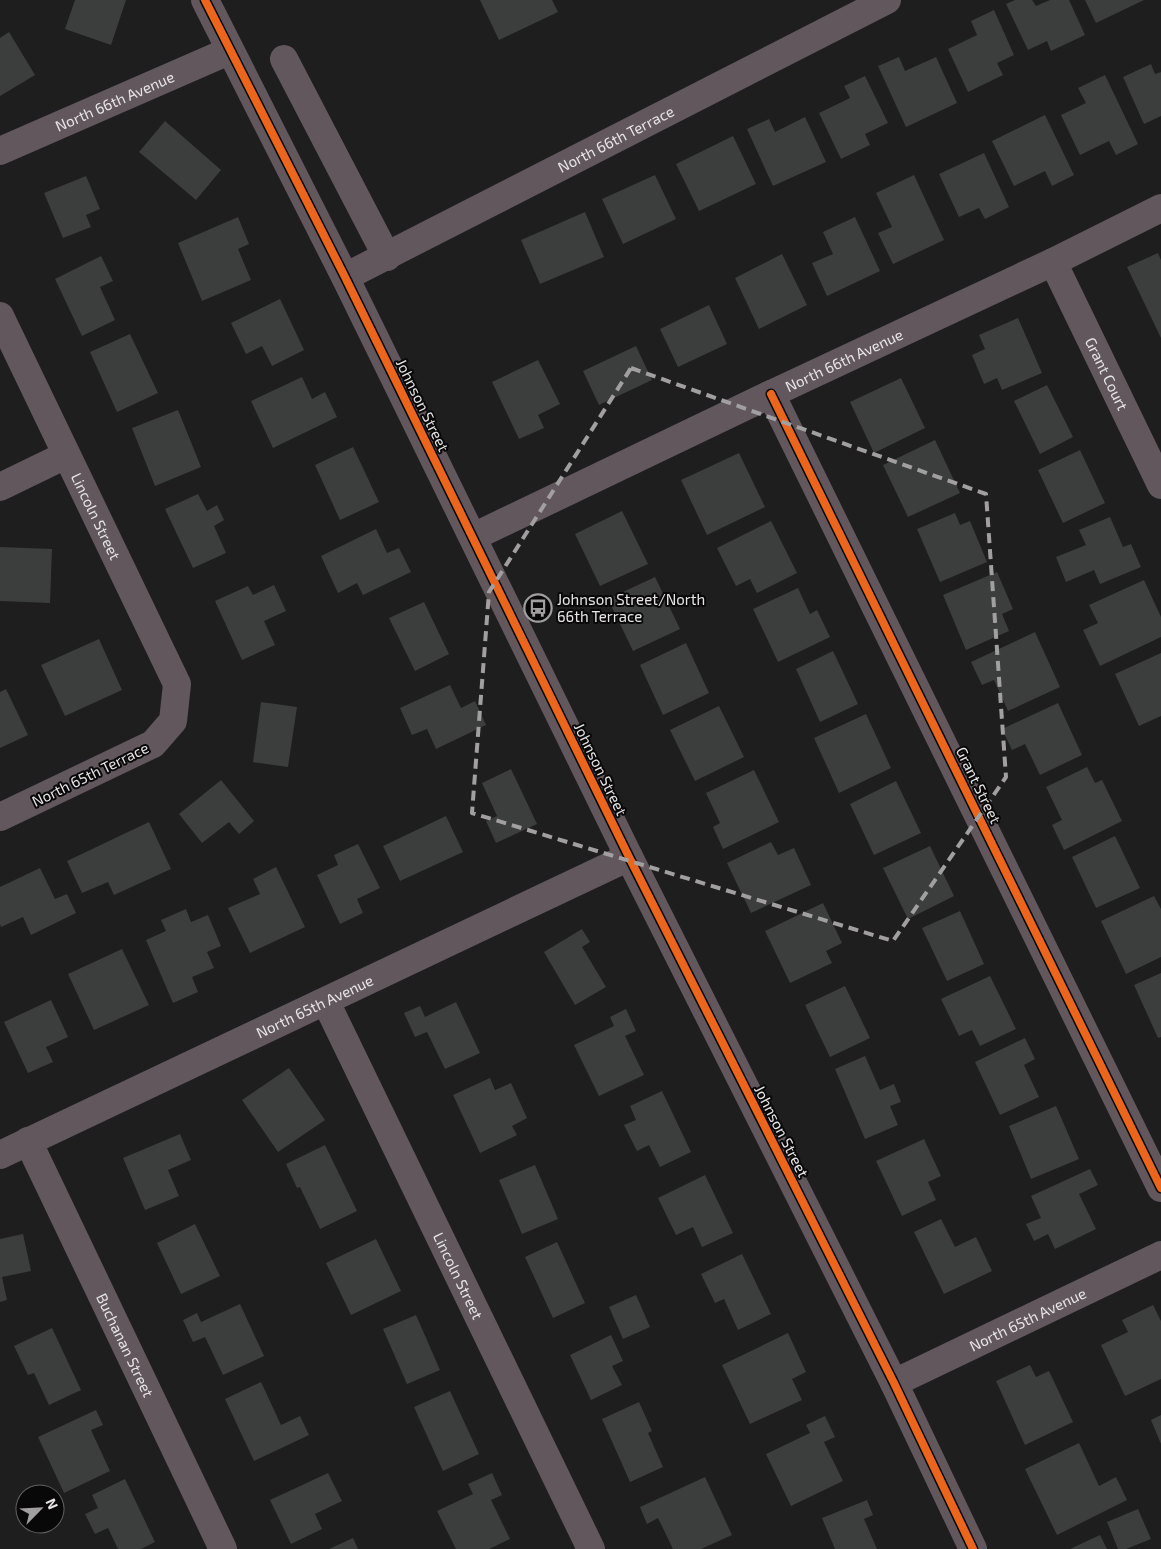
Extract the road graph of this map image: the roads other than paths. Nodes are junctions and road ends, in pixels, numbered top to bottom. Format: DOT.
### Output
graph roads {
  1 [pos="205,0"];
  2 [pos="887,0"];
  3 [pos="230,51"];
  4 [pos="284,59"];
  5 [pos="0,151"];
  6 [pos="1161,208"];
  7 [pos="387,257"];
  8 [pos="1053,262"];
  9 [pos="345,277"];
  10 [pos="0,316"];
  11 [pos="771,394"];
  12 [pos="66,455"];
  13 [pos="1161,484"];
  14 [pos="0,487"];
  15 [pos="473,537"];
  16 [pos="173,721"];
  17 [pos="0,818"];
  18 [pos="629,857"];
  19 [pos="326,1002"];
  20 [pos="28,1141"];
  21 [pos="0,1155"];
  22 [pos="1161,1188"];
  23 [pos="1161,1255"];
  24 [pos="894,1383"];
  25 [pos="223,1549"];
  26 [pos="591,1549"];
  27 [pos="973,1549"];
  1 -- 3 [label="street, Johnson Street"];
  2 -- 7 [label="street, North 66th Terrace"];
  3 -- 5 [label="street, North 66th Avenue"];
  3 -- 9 [label="street, Johnson Street"];
  4 -- 7 [label="street"];
  6 -- 8 [label="street, North 66th Avenue"];
  7 -- 9 [label="street, North 66th Terrace"];
  8 -- 11 [label="street, North 66th Avenue"];
  8 -- 13 [label="street, Grant Court"];
  9 -- 15 [label="street, Johnson Street"];
  10 -- 12 [label="street, Lincoln Street"];
  11 -- 15 [label="street, North 66th Avenue"];
  11 -- 22 [label="street, Grant Street"];
  12 -- 14 [label="street"];
  12 -- 16 [label="street, Lincoln Street"];
  15 -- 18 [label="street, Johnson Street"];
  16 -- 17 [label="street, North 65th Terrace"];
  18 -- 19 [label="street, North 65th Avenue"];
  18 -- 24 [label="street, Johnson Street"];
  19 -- 20 [label="street, North 65th Avenue"];
  19 -- 26 [label="street, Lincoln Street"];
  20 -- 21 [label="street, North 65th Avenue"];
  20 -- 25 [label="street, Buchanan Street"];
  23 -- 24 [label="street, North 65th Avenue"];
  24 -- 27 [label="street, Johnson Street"];
}
